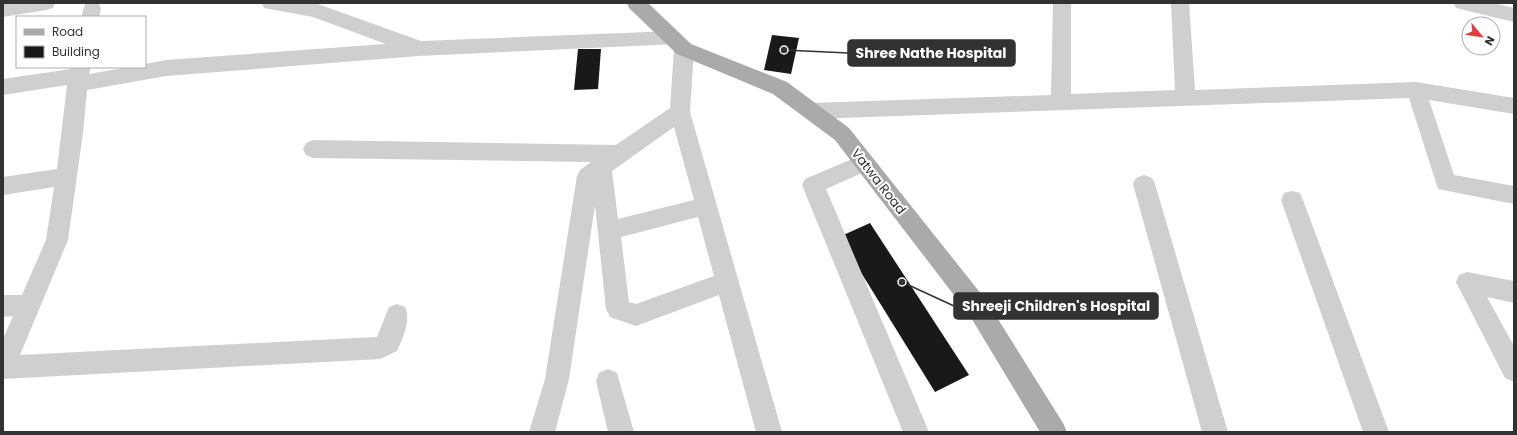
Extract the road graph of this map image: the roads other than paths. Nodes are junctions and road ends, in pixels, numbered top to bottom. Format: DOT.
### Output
graph roads {
  1 [pos="46,3"];
  2 [pos="271,3"];
  3 [pos="636,3"];
  4 [pos="1062,3"];
  5 [pos="1180,3"];
  6 [pos="1463,3"];
  7 [pos="3,10"];
  8 [pos="1514,15"];
  9 [pos="679,44"];
  10 [pos="419,49"];
  11 [pos="79,75"];
  12 [pos="3,87"];
  13 [pos="1416,90"];
  14 [pos="1185,98"];
  15 [pos="1061,102"];
  16 [pos="1514,106"];
  17 [pos="811,111"];
  18 [pos="680,112"];
  19 [pos="313,149"];
  20 [pos="621,154"];
  21 [pos="864,163"];
  22 [pos="600,168"];
  23 [pos="67,176"];
  24 [pos="1144,184"];
  25 [pos="3,186"];
  26 [pos="1514,195"];
  27 [pos="1292,200"];
  28 [pos="706,206"];
  29 [pos="608,231"];
  30 [pos="728,282"];
  31 [pos="1514,292"];
  32 [pos="30,305"];
  33 [pos="3,306"];
  34 [pos="397,316"];
  35 [pos="3,367"];
  36 [pos="1514,370"];
  37 [pos="608,381"];
  38 [pos="542,432"];
  39 [pos="621,432"];
  40 [pos="769,432"];
  41 [pos="916,432"];
  42 [pos="1054,432"];
  43 [pos="1215,432"];
  44 [pos="1376,432"];
  1 -- 7 [label="street"];
  2 -- 10 [label="street"];
  3 -- 9 [label="main road, Vatwa Road"];
  4 -- 15 [label="street"];
  5 -- 14 [label="street"];
  6 -- 8 [label="street"];
  9 -- 10 [label="street"];
  9 -- 17 [label="main road, Vatwa Road"];
  9 -- 18 [label="street"];
  10 -- 11 [label="street"];
  11 -- 12 [label="street"];
  11 -- 23 [label="street"];
  13 -- 14 [label="street"];
  13 -- 16 [label="street"];
  13 -- 26 [label="street"];
  14 -- 15 [label="street"];
  15 -- 17 [label="street"];
  17 -- 21 [label="main road, Vatwa Road"];
  18 -- 20 [label="street"];
  18 -- 28 [label="street"];
  19 -- 20 [label="street"];
  20 -- 22 [label="street"];
  21 -- 41 [label="street"];
  21 -- 42 [label="main road, Vatwa Road"];
  22 -- 29 [label="street"];
  22 -- 38 [label="street"];
  23 -- 25 [label="street"];
  23 -- 32 [label="street"];
  24 -- 43 [label="street"];
  27 -- 44 [label="street"];
  28 -- 29 [label="street"];
  28 -- 30 [label="street"];
  29 -- 30 [label="street"];
  30 -- 40 [label="street"];
  31 -- 36 [label="street"];
  32 -- 33 [label="street"];
  32 -- 35 [label="street"];
  34 -- 35 [label="street"];
  37 -- 39 [label="street"];
}
